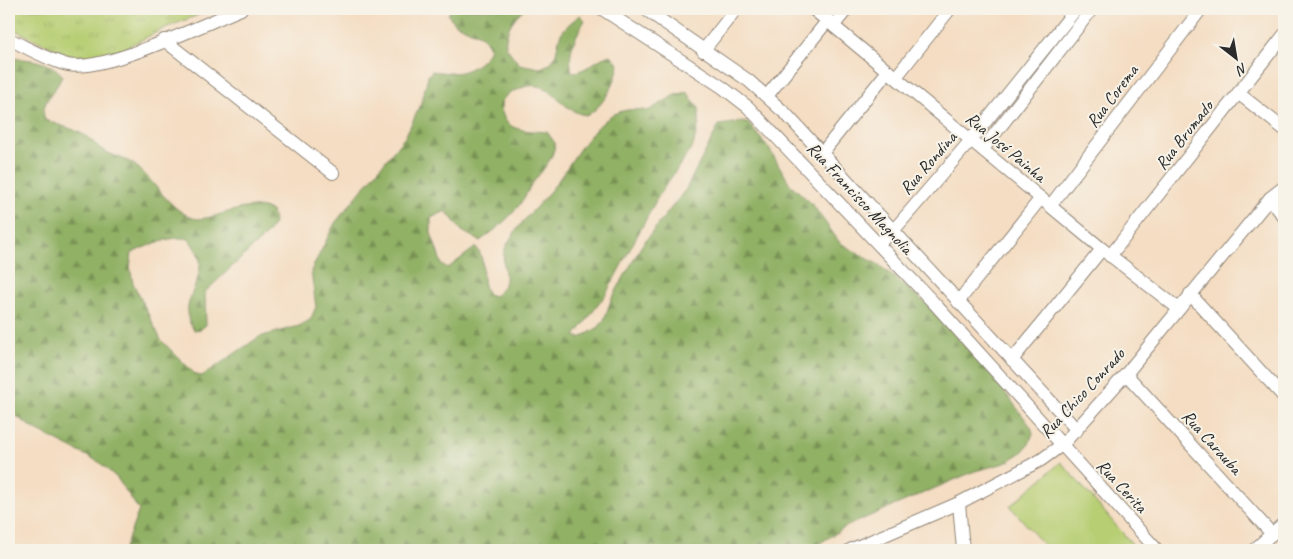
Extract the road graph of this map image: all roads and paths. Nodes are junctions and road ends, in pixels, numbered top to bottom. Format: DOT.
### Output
graph roads {
  1 [pos="241,9"];
  2 [pos="602,9"];
  3 [pos="645,9"];
  4 [pos="736,9"];
  5 [pos="813,9"];
  6 [pos="847,9"];
  7 [pos="950,9"];
  8 [pos="1076,9"];
  9 [pos="1092,9"];
  10 [pos="1200,9"];
  11 [pos="831,23"];
  12 [pos="1284,35"];
  13 [pos="9,39"];
  14 [pos="164,40"];
  15 [pos="703,51"];
  16 [pos="892,74"];
  17 [pos="1238,93"];
  18 [pos="767,96"];
  19 [pos="1284,129"];
  20 [pos="971,140"];
  21 [pos="983,149"];
  22 [pos="822,153"];
  23 [pos="333,173"];
  24 [pos="1284,187"];
  25 [pos="1270,198"];
  26 [pos="1046,202"];
  27 [pos="1284,217"];
  28 [pos="894,231"];
  29 [pos="879,243"];
  30 [pos="1106,252"];
  31 [pos="1190,294"];
  32 [pos="958,302"];
  33 [pos="1179,309"];
  34 [pos="1012,360"];
  35 [pos="1126,374"];
  36 [pos="1284,397"];
  37 [pos="1076,430"];
  38 [pos="1063,444"];
  39 [pos="959,503"];
  40 [pos="1284,523"];
  41 [pos="1272,534"];
  42 [pos="850,550"];
  43 [pos="963,550"];
  44 [pos="1157,550"];
  45 [pos="1254,550"];
  1 -- 14 [label="street"];
  2 -- 29 [label="street, Rua Francisco Magnolia"];
  3 -- 15 [label="street, Rua Francisco Magnolia"];
  4 -- 15 [label="street"];
  5 -- 11 [label="street, Rua José Painha"];
  6 -- 11 [label="street"];
  7 -- 16 [label="street"];
  8 -- 20 [label="street, Rua Rondina"];
  9 -- 21 [label="street, Rua Rondina"];
  10 -- 26 [label="street, Rua Corema"];
  11 -- 16 [label="street, Rua José Painha"];
  11 -- 18 [label="street"];
  12 -- 17 [label="street, Rua Brumado"];
  13 -- 14 [label="street"];
  14 -- 23 [label="street"];
  15 -- 18 [label="street, Rua Francisco Magnolia"];
  16 -- 20 [label="street, Rua José Painha"];
  16 -- 22 [label="street"];
  17 -- 19 [label="street"];
  17 -- 30 [label="street, Rua Brumado"];
  18 -- 22 [label="street, Rua Francisco Magnolia"];
  20 -- 21 [label="street, Rua José Painha"];
  20 -- 28 [label="street, Rua Rondina"];
  21 -- 26 [label="street, Rua José Painha"];
  22 -- 28 [label="street, Rua Francisco Magnolia"];
  24 -- 25 [label="street, Rua Chico Conrado"];
  25 -- 27 [label="street"];
  25 -- 31 [label="street, Rua Chico Conrado"];
  26 -- 30 [label="street, Rua José Painha"];
  26 -- 32 [label="street, Rua Corema"];
  28 -- 29 [label="street, Rua Rondina"];
  28 -- 32 [label="street, Rua Francisco Magnolia"];
  29 -- 38 [label="street, Rua Francisco Magnolia"];
  30 -- 33 [label="street, Rua José Painha"];
  30 -- 34 [label="street, Rua Brumado"];
  31 -- 33 [label="street, Rua Chico Conrado"];
  31 -- 36 [label="street"];
  32 -- 34 [label="street, Rua Francisco Magnolia"];
  33 -- 35 [label="street, Rua Chico Conrado"];
  34 -- 37 [label="street, Rua Francisco Magnolia"];
  35 -- 37 [label="street, Rua Chico Conrado"];
  35 -- 41 [label="street, Rua Carauba"];
  37 -- 38 [label="street, Rua Chico Conrado"];
  38 -- 39 [label="street, Rua Chico Conrado"];
  38 -- 44 [label="street, Rua Cerita"];
  39 -- 42 [label="street, Rua Chico Conrado"];
  39 -- 43 [label="street"];
  40 -- 41 [label="street"];
  41 -- 45 [label="street"];
}
